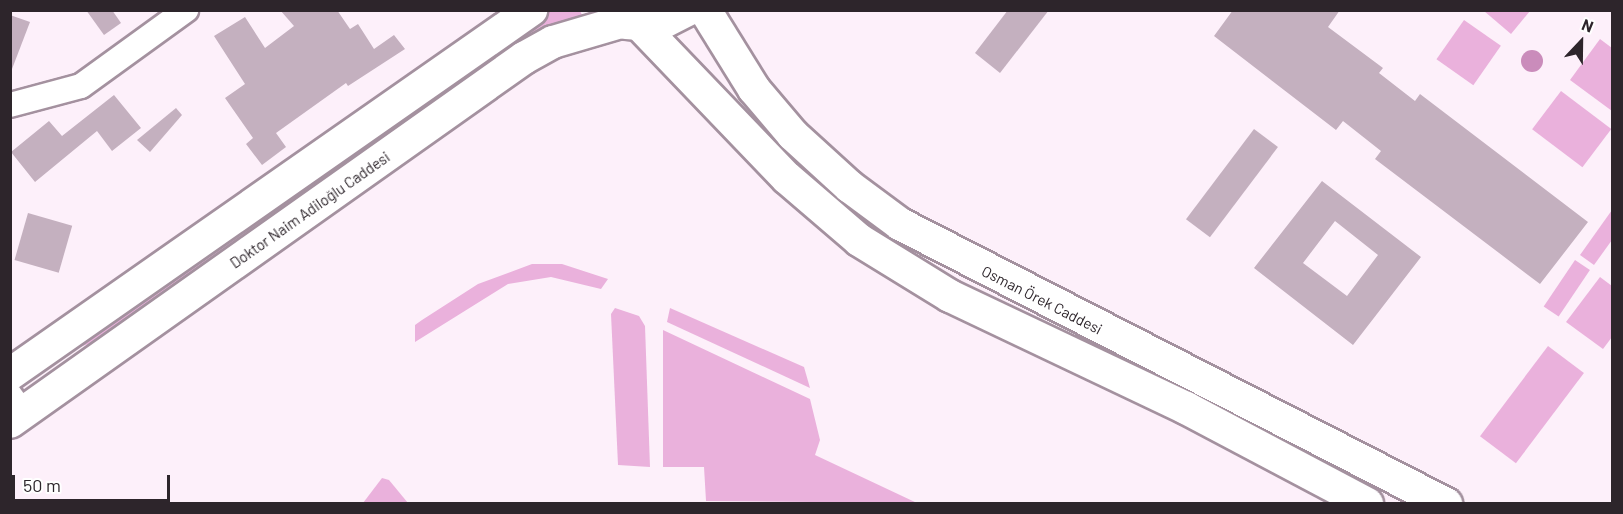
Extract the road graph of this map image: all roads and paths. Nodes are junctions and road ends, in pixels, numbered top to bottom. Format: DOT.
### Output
graph roads {
  1 [pos="186,10"];
  2 [pos="531,10"];
  3 [pos="687,10"];
  4 [pos="705,10"];
  5 [pos="622,20"];
  6 [pos="10,105"];
  7 [pos="10,375"];
  8 [pos="15,410"];
  9 [pos="1367,504"];
  10 [pos="1446,504"];
  1 -- 6 [label="street"];
  2 -- 7 [label="main road"];
  3 -- 5 [label="main road, Doktor Naim Adiloğlu Caddesi"];
  4 -- 10 [label="main road, Osman Örek Caddesi"];
  5 -- 8 [label="main road, Doktor Naim Adiloğlu Caddesi"];
  5 -- 9 [label="main road"];
}
